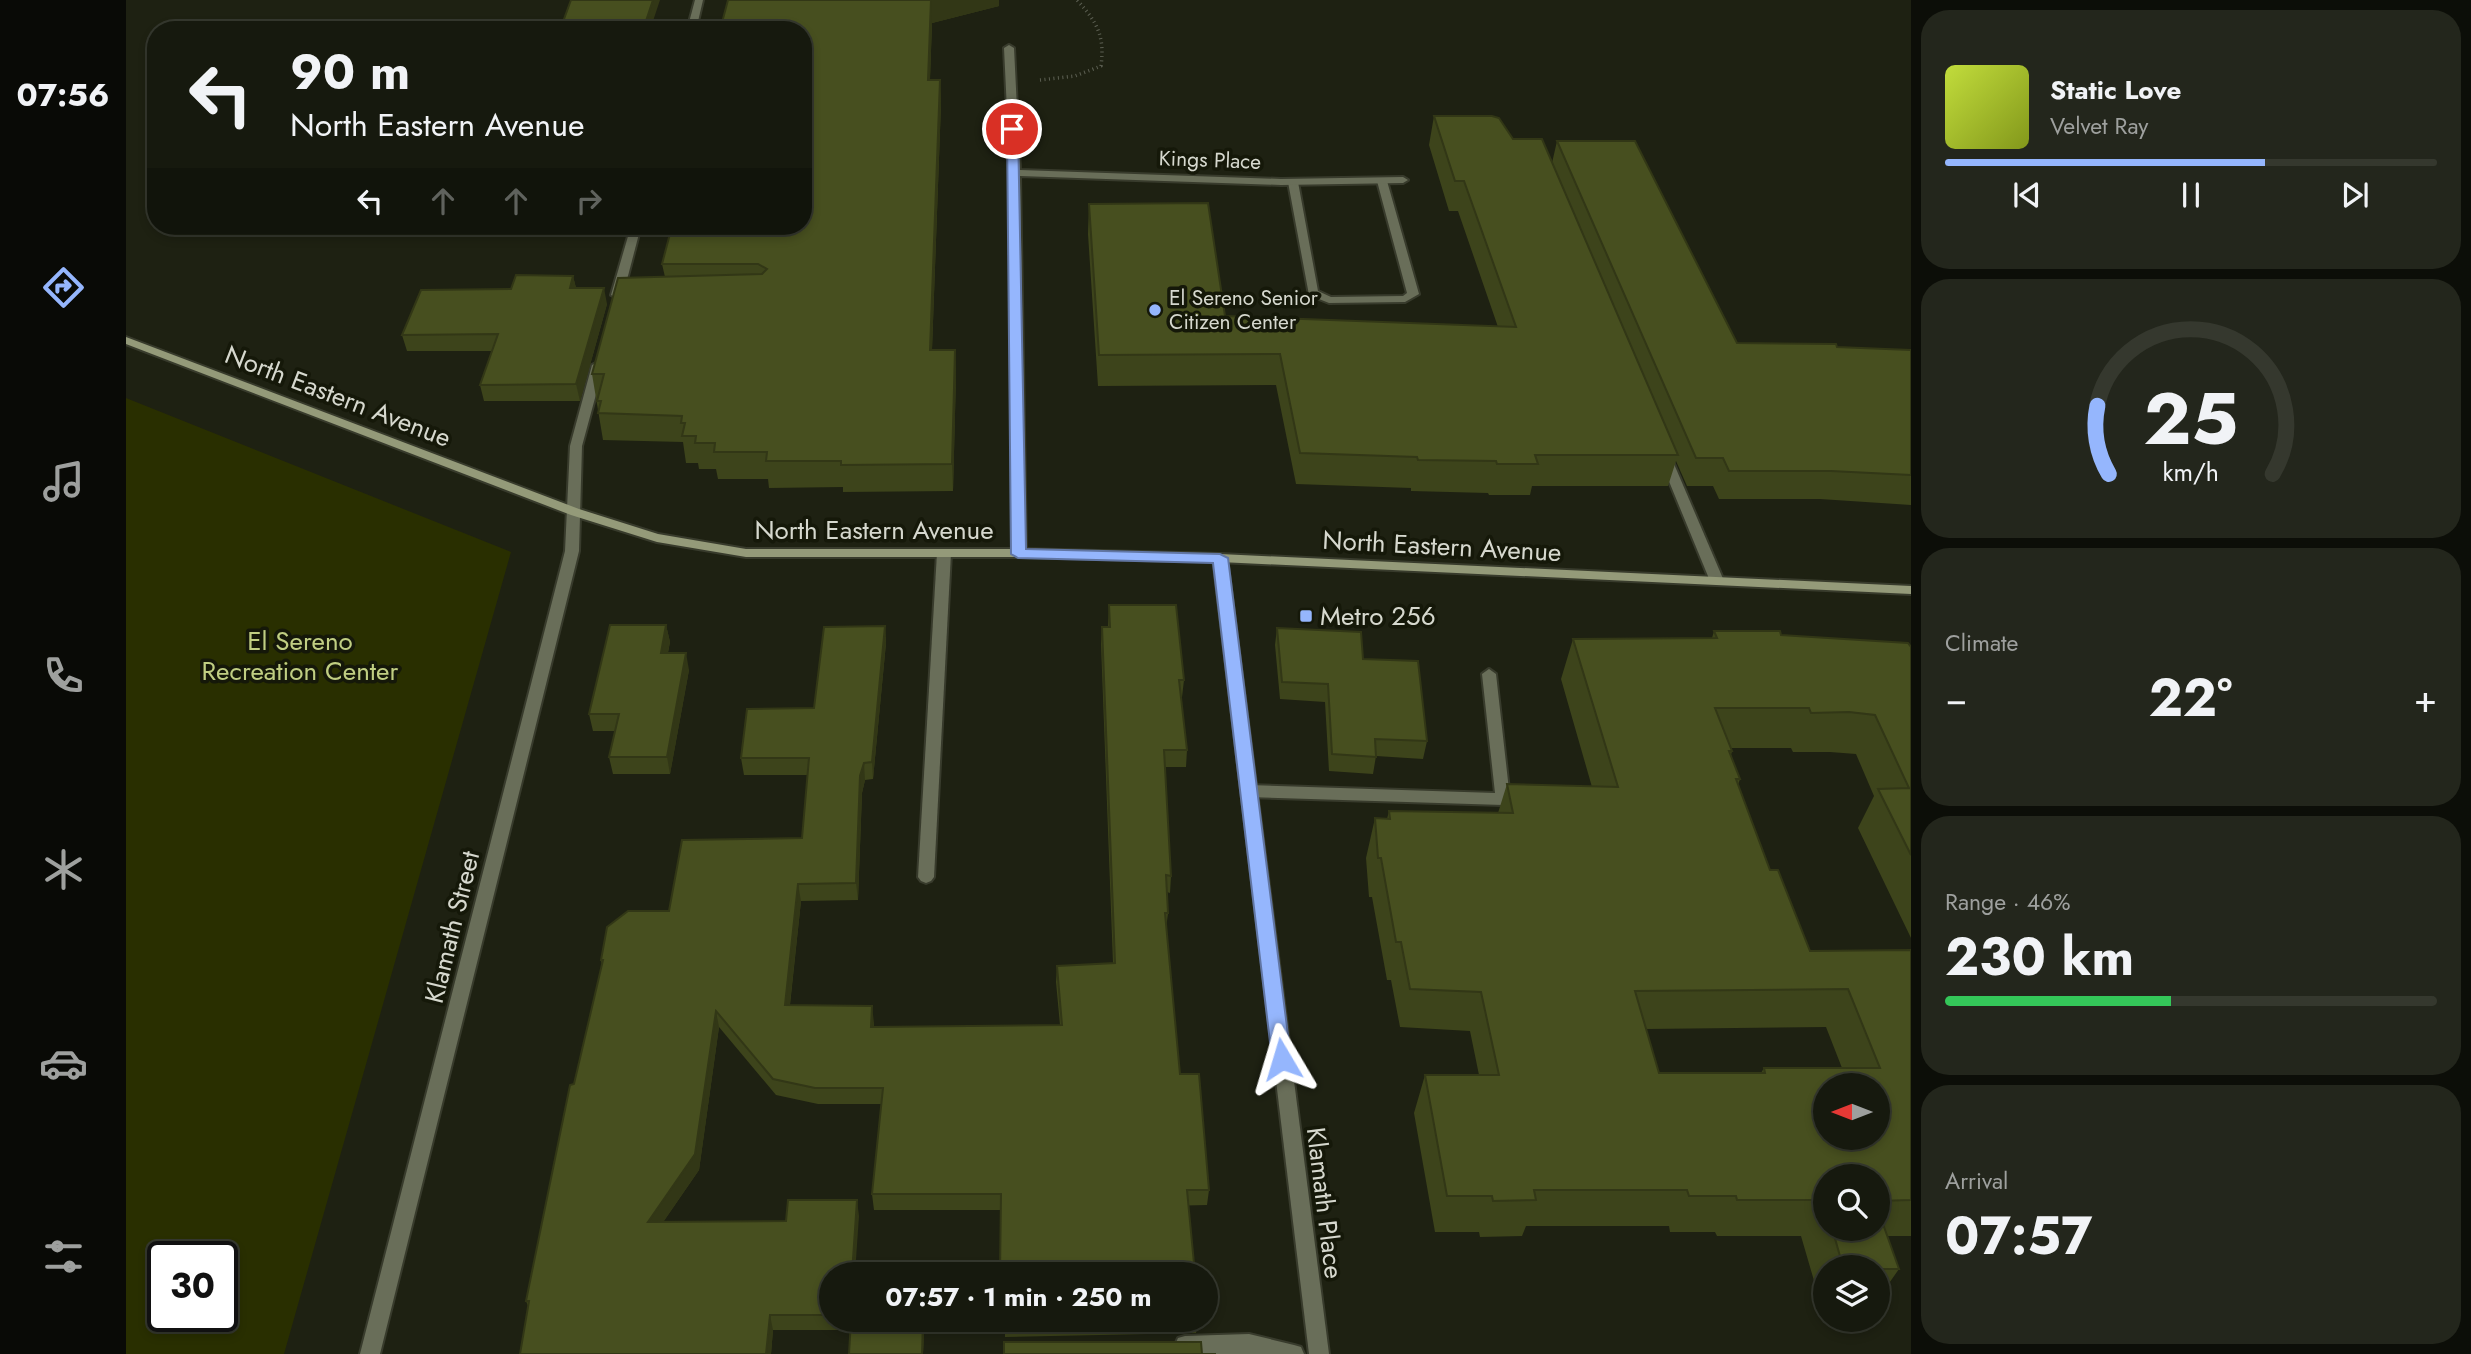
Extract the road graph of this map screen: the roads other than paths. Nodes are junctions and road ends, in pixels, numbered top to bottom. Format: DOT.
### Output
graph roads {
  1 [pos="699,0"];
  2 [pos="693,21"];
  3 [pos="1009,48"];
  4 [pos="1015,173"];
  5 [pos="1403,180"];
  6 [pos="1293,181"];
  7 [pos="1382,181"];
  8 [pos="634,235"];
  9 [pos="630,296"];
  10 [pos="126,340"];
  11 [pos="603,346"];
  12 [pos="1662,449"];
  13 [pos="575,512"];
  14 [pos="944,554"];
  15 [pos="1018,554"];
  16 [pos="1220,558"];
  17 [pos="1717,582"];
  18 [pos="1911,590"];
  19 [pos="1489,674"];
  20 [pos="1248,791"];
  21 [pos="926,877"];
  22 [pos="1166,1345"];
  23 [pos="370,1354"];
  24 [pos="1294,1354"];
  25 [pos="1319,1354"];
  1 -- 2 [label="street"];
  3 -- 4 [label="street"];
  4 -- 6 [label="street, Kings Place"];
  4 -- 15 [label="street"];
  5 -- 7 [label="street, Kings Place"];
  6 -- 7 [label="street, Kings Place"];
  6 -- 7 [label="street"];
  8 -- 9 [label="street"];
  10 -- 13 [label="main road, North Eastern Avenue"];
  11 -- 13 [label="street, Klamath Street"];
  12 -- 17 [label="street"];
  13 -- 14 [label="main road, North Eastern Avenue"];
  13 -- 23 [label="street, Klamath Street"];
  14 -- 15 [label="main road, North Eastern Avenue"];
  14 -- 21 [label="street"];
  15 -- 16 [label="main road, North Eastern Avenue"];
  16 -- 17 [label="main road, North Eastern Avenue"];
  16 -- 20 [label="street, Klamath Place"];
  17 -- 18 [label="main road, North Eastern Avenue"];
  19 -- 20 [label="street"];
  20 -- 25 [label="street, Klamath Place"];
  22 -- 24 [label="street"];
}
